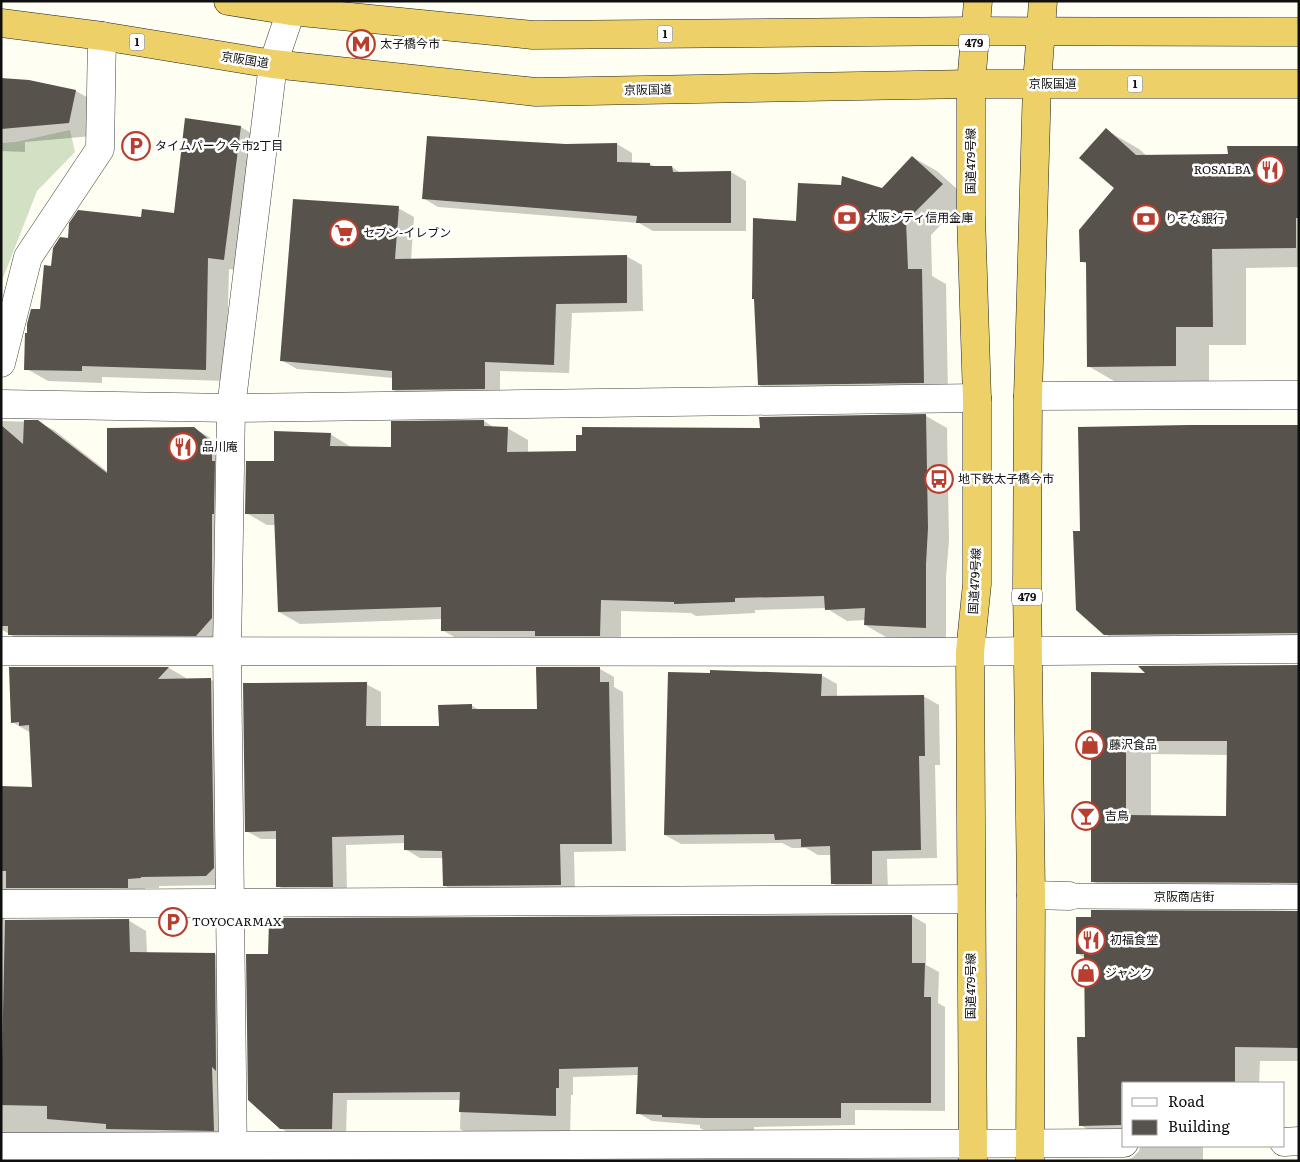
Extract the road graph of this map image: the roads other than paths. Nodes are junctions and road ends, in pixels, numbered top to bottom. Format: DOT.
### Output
graph roads {
  1 [pos="228,1"];
  2 [pos="978,1"];
  3 [pos="1043,1"];
  4 [pos="292,6"];
  5 [pos="1,23"];
  6 [pos="975,31"];
  7 [pos="1299,32"];
  8 [pos="1040,33"];
  9 [pos="102,36"];
  10 [pos="273,64"];
  11 [pos="971,84"];
  12 [pos="1037,84"];
  13 [pos="1299,84"];
  14 [pos="1,363"];
  15 [pos="1299,395"];
  16 [pos="1028,396"];
  17 [pos="977,398"];
  18 [pos="1,404"];
  19 [pos="231,408"];
  20 [pos="1299,648"];
  21 [pos="1,651"];
  22 [pos="227,651"];
  23 [pos="970,652"];
  24 [pos="1028,652"];
  25 [pos="1031,895"];
  26 [pos="1069,896"];
  27 [pos="1299,897"];
  28 [pos="971,899"];
  29 [pos="230,901"];
  30 [pos="1,904"];
  31 [pos="1285,1142"];
  32 [pos="1299,1142"];
  33 [pos="1122,1143"];
  34 [pos="1,1146"];
  35 [pos="972,1151"];
  36 [pos="1030,1152"];
  37 [pos="233,1153"];
  1 -- 4 [label="highway, 1"];
  2 -- 6 [label="highway, 国道479号線 / 479"];
  3 -- 8 [label="highway, 479"];
  4 -- 6 [label="highway, 1"];
  4 -- 10 [label="street"];
  5 -- 9 [label="highway, 京阪国道 / 1"];
  6 -- 8 [label="highway, 1"];
  6 -- 11 [label="highway, 国道479号線 / 479"];
  7 -- 8 [label="highway, 1"];
  8 -- 12 [label="highway, 479"];
  9 -- 10 [label="highway, 京阪国道 / 1"];
  9 -- 14 [label="street"];
  10 -- 11 [label="highway, 京阪国道 / 1"];
  10 -- 19 [label="street"];
  11 -- 12 [label="highway, 京阪国道 / 1"];
  11 -- 17 [label="highway, 国道479号線 / 479"];
  12 -- 13 [label="highway, 京阪国道 / 1"];
  12 -- 16 [label="highway, 479"];
  15 -- 16 [label="street"];
  16 -- 24 [label="highway, 479"];
  17 -- 19 [label="street"];
  17 -- 23 [label="highway, 国道479号線 / 479"];
  18 -- 19 [label="street"];
  19 -- 22 [label="street"];
  20 -- 24 [label="street"];
  21 -- 22 [label="street"];
  22 -- 23 [label="street"];
  22 -- 29 [label="street"];
  23 -- 24 [label="street"];
  23 -- 28 [label="highway, 国道479号線 / 479"];
  24 -- 25 [label="highway, 479"];
  25 -- 26 [label="street"];
  25 -- 36 [label="highway, 479"];
  26 -- 27 [label="street, 京阪商店街"];
  28 -- 29 [label="street"];
  28 -- 35 [label="highway, 国道479号線 / 479"];
  29 -- 30 [label="street"];
  29 -- 37 [label="street"];
  31 -- 32 [label="street"];
  33 -- 36 [label="street"];
  34 -- 37 [label="street"];
  35 -- 36 [label="street"];
  35 -- 37 [label="street"];
}
